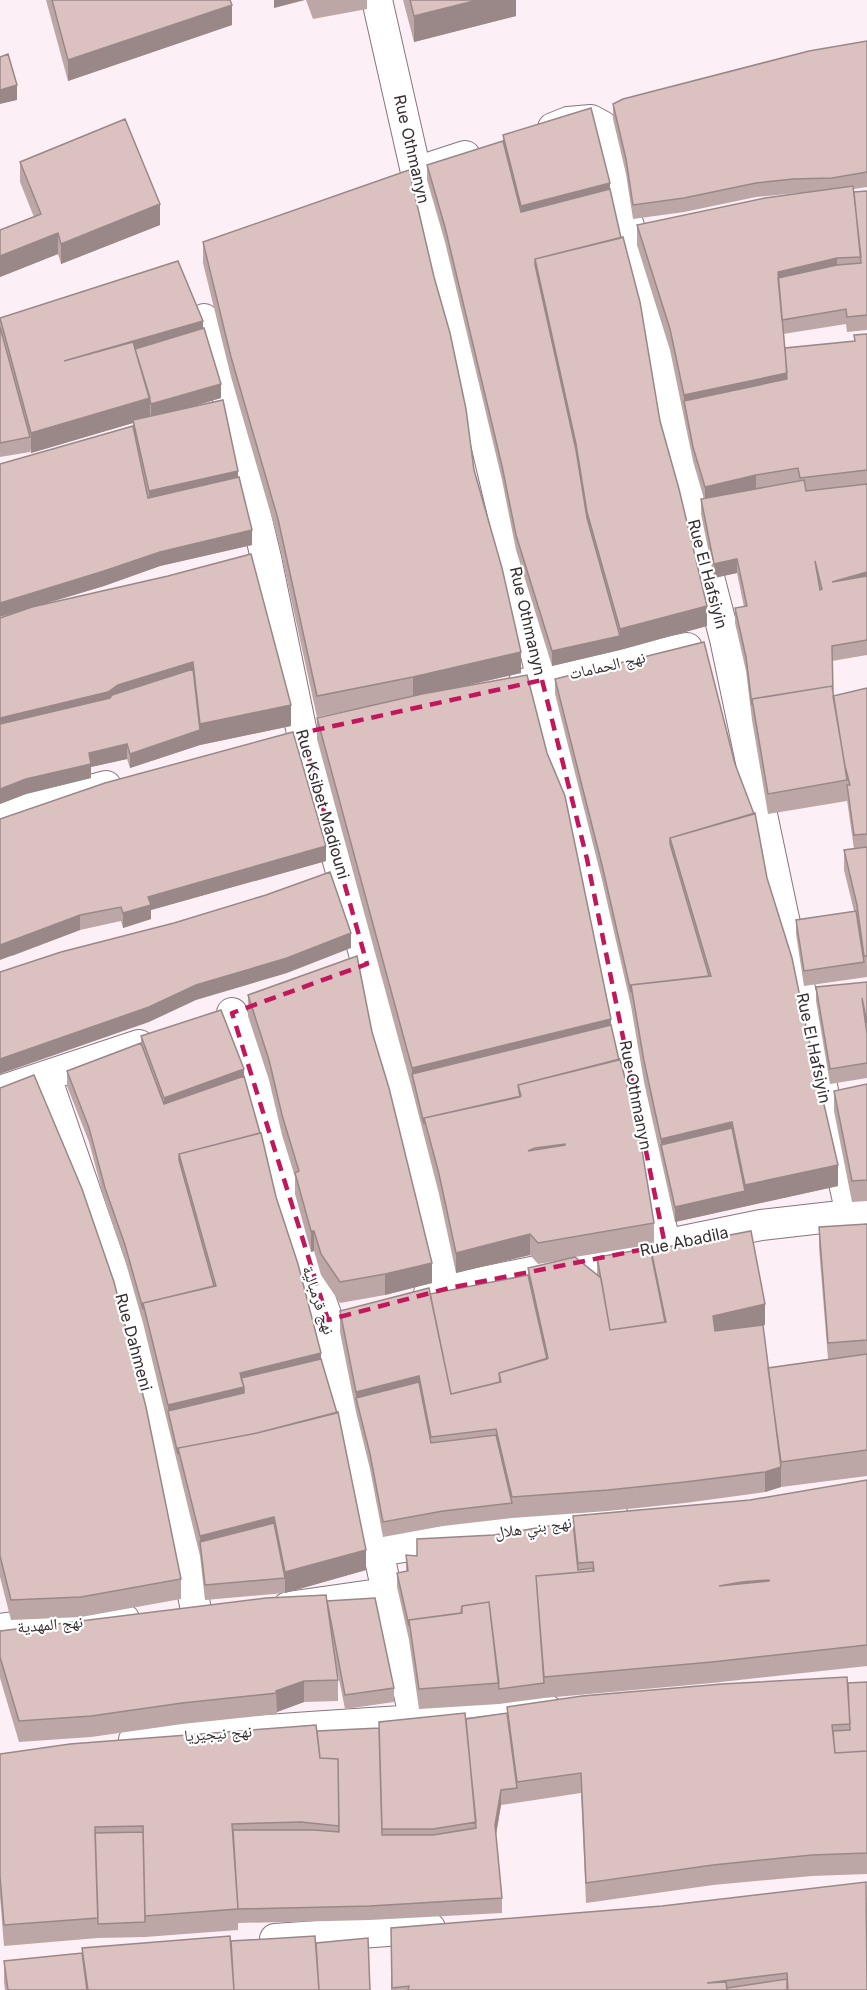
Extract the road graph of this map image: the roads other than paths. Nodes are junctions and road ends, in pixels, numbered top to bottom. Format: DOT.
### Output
graph roads {
  1 [pos="377,0"];
  2 [pos="523,138"];
  3 [pos="491,148"];
  4 [pos="416,171"];
  5 [pos="204,319"];
  6 [pos="725,639"];
  7 [pos="542,680"];
  8 [pos="496,690"];
  9 [pos="134,778"];
  10 [pos="0,814"];
  11 [pos="233,1013"];
  12 [pos="167,1036"];
  13 [pos="46,1077"];
  14 [pos="0,1091"];
  15 [pos="857,1094"];
  16 [pos="826,1100"];
  17 [pos="859,1213"];
  18 [pos="665,1245"];
  19 [pos="449,1288"];
  20 [pos="405,1300"];
  21 [pos="636,1514"];
  22 [pos="379,1551"];
  23 [pos="386,1593"];
  24 [pos="266,1610"];
  25 [pos="186,1615"];
  26 [pos="1,1622"];
  27 [pos="577,1707"];
  28 [pos="415,1721"];
  29 [pos="104,1742"];
  30 [pos="457,1926"];
  31 [pos="245,1941"];
  1 -- 4 [label="street, Rue Othmanyn"];
  2 -- 6 [label="street, Rue El Hafsiyin"];
  3 -- 4 [label="street"];
  4 -- 7 [label="street, Rue Othmanyn"];
  5 -- 19 [label="street, Rue Ksibet Madiouni"];
  6 -- 7 [label="street, نهج الحمامات"];
  6 -- 16 [label="street, Rue El Hafsiyin"];
  7 -- 8 [label="street, نهج الحمامات"];
  7 -- 18 [label="street, Rue Othmanyn"];
  9 -- 10 [label="street"];
  11 -- 22 [label="street, نهج قرمبالية"];
  12 -- 13 [label="street"];
  13 -- 14 [label="street"];
  13 -- 25 [label="street, Rue Dahmeni"];
  15 -- 16 [label="street"];
  16 -- 17 [label="street, Rue El Hafsiyin"];
  17 -- 18 [label="street, Rue Abadila"];
  18 -- 19 [label="street, Rue Abadila"];
  19 -- 20 [label="street, Rue Abadila"];
  21 -- 22 [label="street, نهج بني هلال"];
  22 -- 23 [label="street, نهج قرمبالية"];
  23 -- 24 [label="street"];
  23 -- 28 [label="street, نهج قرمبالية"];
  25 -- 26 [label="street, نهج المهدية"];
  27 -- 28 [label="street, نهج نيجيريا"];
  28 -- 29 [label="street, نهج نيجيريا"];
  30 -- 31 [label="street"];
}
